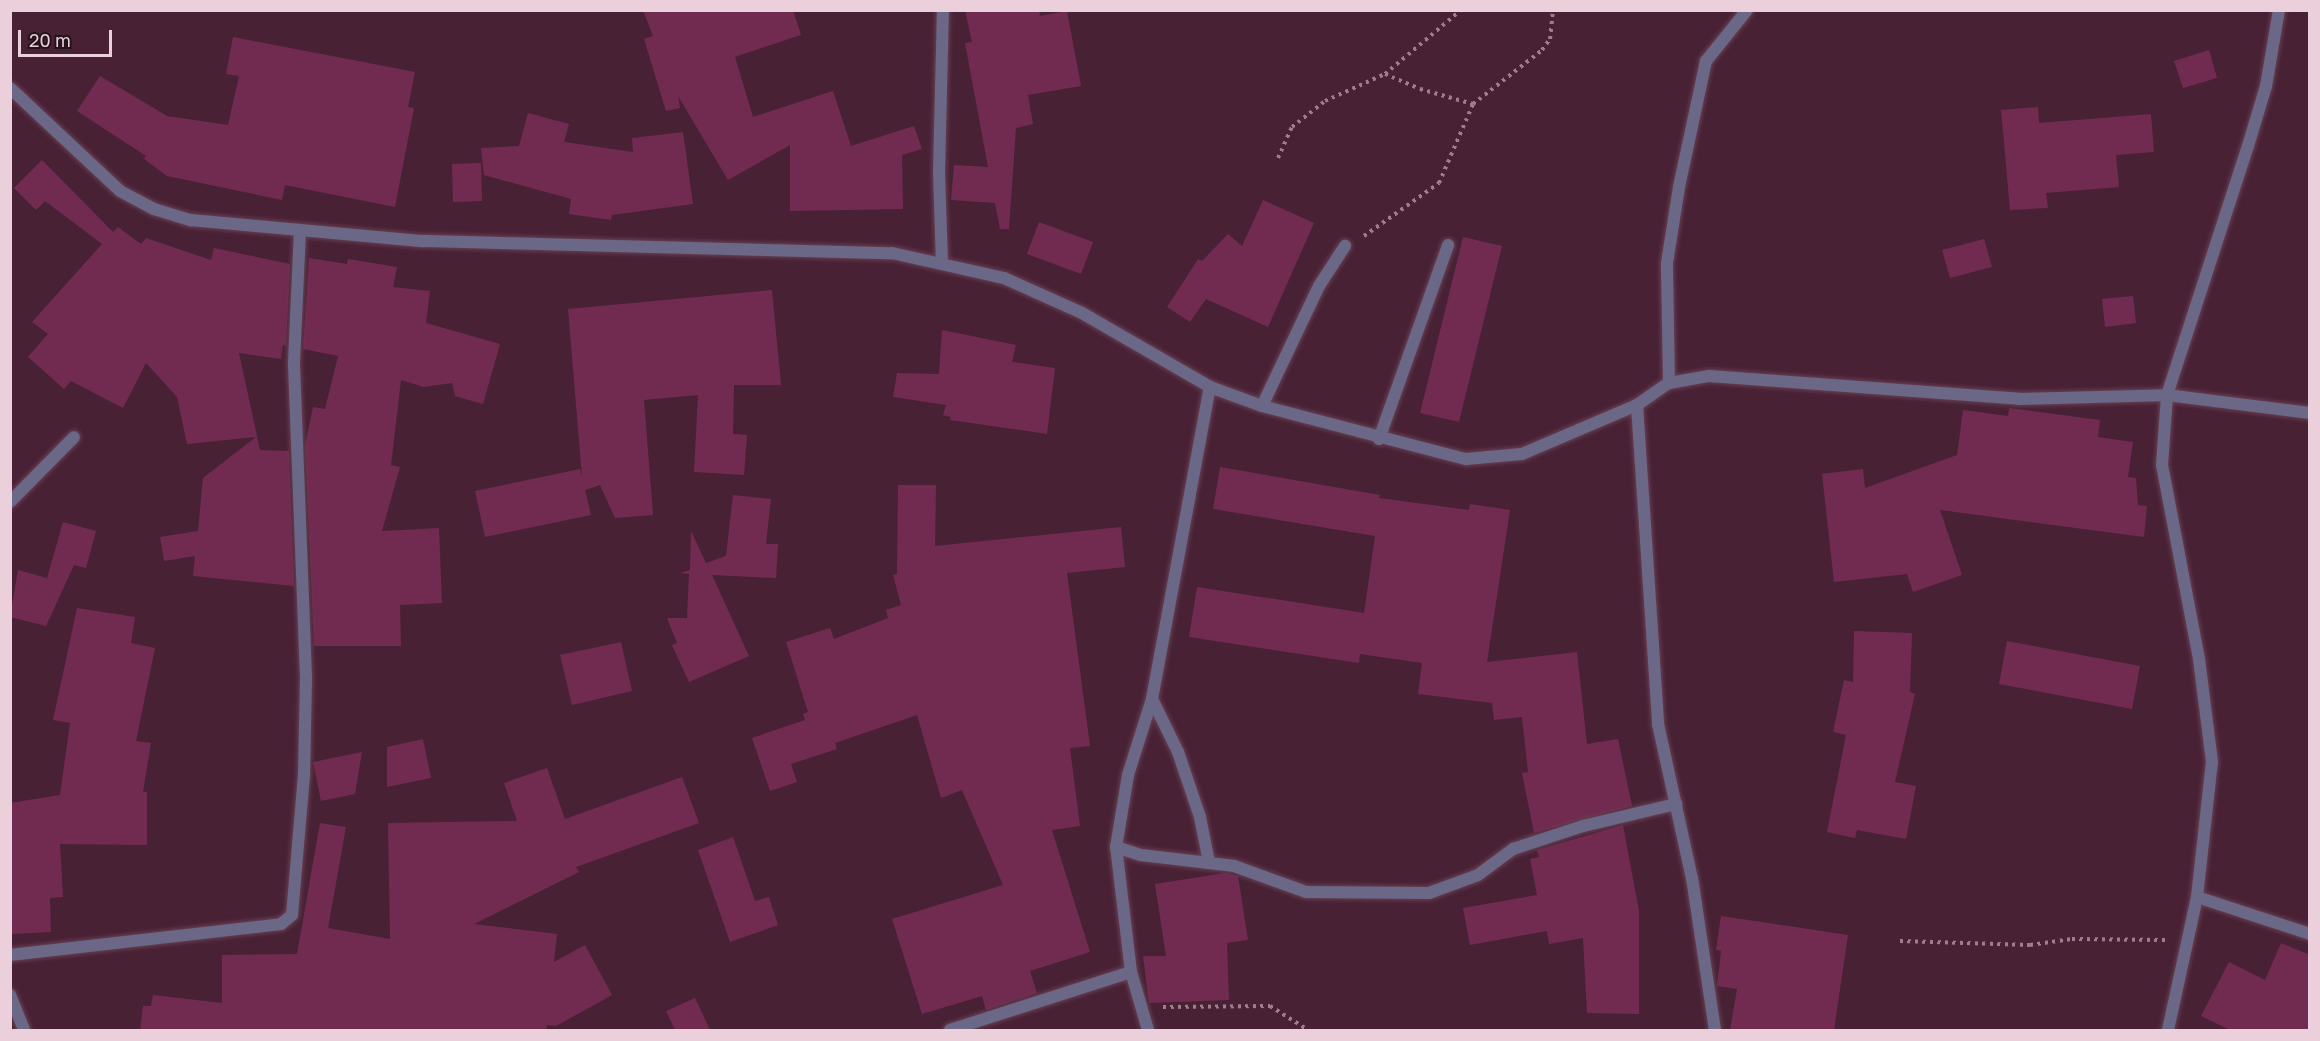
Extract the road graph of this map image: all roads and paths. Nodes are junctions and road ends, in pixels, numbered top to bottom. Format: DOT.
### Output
graph roads {
  1 [pos="943,10"];
  2 [pos="1461,10"];
  3 [pos="1553,10"];
  4 [pos="1747,10"];
  5 [pos="2279,10"];
  6 [pos="1385,74"];
  7 [pos="10,88"];
  8 [pos="1473,104"];
  9 [pos="1278,158"];
  10 [pos="300,232"];
  11 [pos="1448,245"];
  12 [pos="1345,246"];
  13 [pos="942,263"];
  14 [pos="1669,383"];
  15 [pos="1210,387"];
  16 [pos="2168,395"];
  17 [pos="1637,405"];
  18 [pos="1262,406"];
  19 [pos="2310,413"];
  20 [pos="74,437"];
  21 [pos="1379,439"];
  22 [pos="10,502"];
  23 [pos="1152,699"];
  24 [pos="1676,804"];
  25 [pos="1116,847"];
  26 [pos="1209,862"];
  27 [pos="2197,897"];
  28 [pos="2310,934"];
  29 [pos="1900,941"];
  30 [pos="2187,941"];
  31 [pos="10,955"];
  32 [pos="1131,972"];
  33 [pos="10,995"];
  34 [pos="1142,1009"];
  35 [pos="14,1017"];
  36 [pos="24,1030"];
  37 [pos="950,1030"];
  38 [pos="1148,1030"];
  39 [pos="1308,1030"];
  40 [pos="1715,1030"];
  41 [pos="2168,1030"];
  1 -- 13 [label="street"];
  2 -- 6 [label="path"];
  3 -- 8 [label="path"];
  4 -- 14 [label="street"];
  5 -- 16 [label="street"];
  6 -- 8 [label="path"];
  6 -- 9 [label="path"];
  7 -- 10 [label="street"];
  8 -- 12 [label="path"];
  10 -- 13 [label="street"];
  10 -- 31 [label="street"];
  11 -- 21 [label="street"];
  12 -- 18 [label="street"];
  13 -- 15 [label="street"];
  14 -- 16 [label="street"];
  14 -- 17 [label="street"];
  15 -- 18 [label="street"];
  15 -- 23 [label="street"];
  16 -- 19 [label="street"];
  16 -- 27 [label="street"];
  17 -- 21 [label="street"];
  17 -- 24 [label="street"];
  18 -- 21 [label="street"];
  20 -- 22 [label="street"];
  23 -- 25 [label="street"];
  23 -- 26 [label="street"];
  24 -- 26 [label="street"];
  24 -- 40 [label="street"];
  25 -- 26 [label="street"];
  25 -- 32 [label="street"];
  27 -- 28 [label="street"];
  27 -- 30 [label="street"];
  29 -- 30 [label="path"];
  30 -- 41 [label="street"];
  32 -- 34 [label="street"];
  32 -- 37 [label="street"];
  33 -- 35 [label="street"];
  34 -- 38 [label="street"];
  34 -- 39 [label="path"];
  35 -- 36 [label="street"];
}
